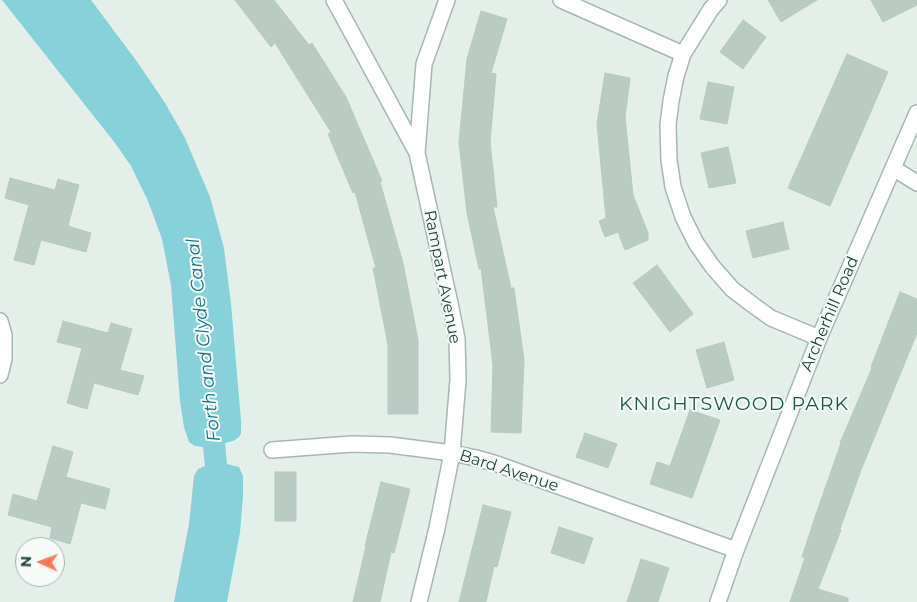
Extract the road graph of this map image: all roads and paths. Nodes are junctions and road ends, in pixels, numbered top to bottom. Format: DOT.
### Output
graph roads {
  1 [pos="334,0"];
  2 [pos="447,0"];
  3 [pos="561,0"];
  4 [pos="719,0"];
  5 [pos="683,54"];
  6 [pos="915,120"];
  7 [pos="417,154"];
  8 [pos="893,168"];
  9 [pos="917,183"];
  10 [pos="0,320"];
  11 [pos="819,338"];
  12 [pos="0,375"];
  13 [pos="272,450"];
  14 [pos="452,453"];
  15 [pos="736,550"];
  16 [pos="419,602"];
  17 [pos="718,602"];
  1 -- 7 [label="street, Rampart Avenue"];
  2 -- 7 [label="street"];
  3 -- 5 [label="street"];
  4 -- 5 [label="street"];
  5 -- 11 [label="street"];
  6 -- 8 [label="street, Archerhill Road"];
  7 -- 14 [label="street, Rampart Avenue"];
  8 -- 9 [label="street"];
  8 -- 11 [label="street, Archerhill Road"];
  10 -- 12 [label="street"];
  11 -- 15 [label="street, Archerhill Road"];
  13 -- 14 [label="street, Bard Avenue"];
  14 -- 15 [label="street, Bard Avenue"];
  14 -- 16 [label="street, Rampart Avenue"];
  15 -- 17 [label="street, Archerhill Road"];
}
